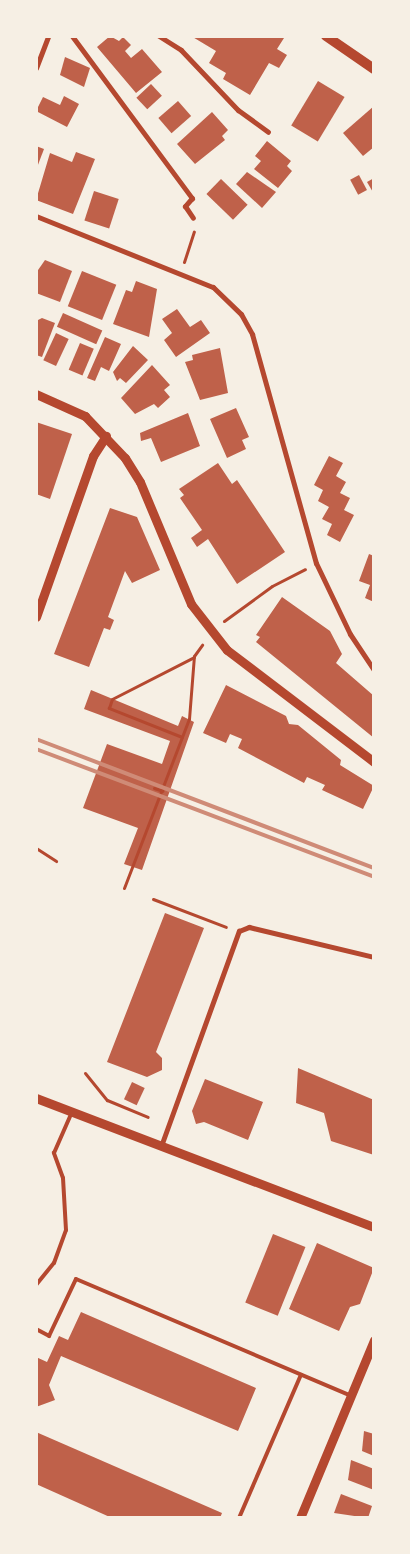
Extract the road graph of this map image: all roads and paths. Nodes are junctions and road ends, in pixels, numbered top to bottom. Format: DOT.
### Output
graph roads {
  1 [pos="48,36"];
  2 [pos="72,36"];
  3 [pos="159,36"];
  4 [pos="326,36"];
  5 [pos="36,68"];
  6 [pos="374,69"];
  7 [pos="268,132"];
  8 [pos="36,216"];
  9 [pos="193,218"];
  10 [pos="183,264"];
  11 [pos="36,394"];
  12 [pos="106,436"];
  13 [pos="316,563"];
  14 [pos="36,618"];
  15 [pos="222,622"];
  16 [pos="202,644"];
  17 [pos="194,656"];
  18 [pos="374,670"];
  19 [pos="182,737"];
  20 [pos="374,762"];
  21 [pos="154,788"];
  22 [pos="163,791"];
  23 [pos="36,848"];
  24 [pos="56,861"];
  25 [pos="124,888"];
  26 [pos="153,899"];
  27 [pos="239,931"];
  28 [pos="374,958"];
  29 [pos="85,1072"];
  30 [pos="36,1098"];
  31 [pos="72,1112"];
  32 [pos="148,1117"];
  33 [pos="161,1146"];
  34 [pos="374,1227"];
  35 [pos="36,1285"];
  36 [pos="36,1329"];
  37 [pos="374,1340"];
  38 [pos="301,1375"];
  39 [pos="351,1396"];
  40 [pos="239,1518"];
  41 [pos="300,1518"];
  1 -- 5 [label="street"];
  2 -- 9 [label="street"];
  3 -- 7 [label="street"];
  4 -- 6 [label="main road"];
  8 -- 13 [label="street"];
  9 -- 10 [label="path"];
  11 -- 12 [label="street"];
  12 -- 14 [label="street"];
  12 -- 20 [label="street"];
  13 -- 15 [label="path"];
  13 -- 18 [label="street"];
  16 -- 17 [label="path"];
  17 -- 19 [label="path"];
  17 -- 19 [label="path"];
  19 -- 22 [label="path"];
  21 -- 22 [label="path"];
  22 -- 25 [label="path"];
  23 -- 24 [label="path"];
  26 -- 27 [label="path"];
  27 -- 28 [label="street"];
  27 -- 33 [label="street"];
  29 -- 32 [label="path"];
  30 -- 31 [label="street"];
  31 -- 33 [label="street"];
  31 -- 35 [label="lane"];
  33 -- 34 [label="street"];
  36 -- 38 [label="lane"];
  37 -- 39 [label="street"];
  38 -- 39 [label="lane"];
  38 -- 40 [label="lane"];
  39 -- 41 [label="street"];
}
